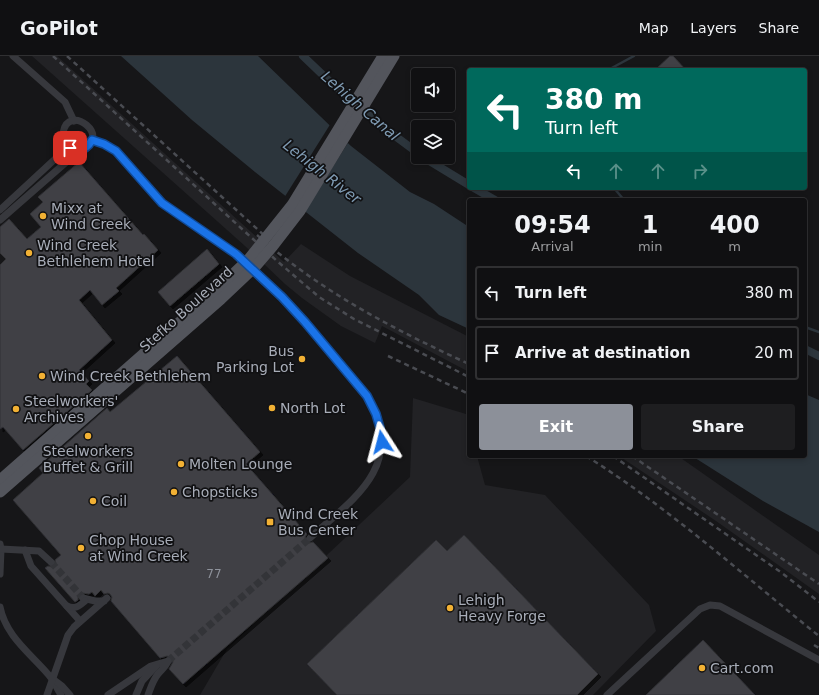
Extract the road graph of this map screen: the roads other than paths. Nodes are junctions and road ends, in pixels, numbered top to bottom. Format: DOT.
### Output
graph roads {
  1 [pos="13,56"];
  2 [pos="383,56"];
  3 [pos="394,56"];
  4 [pos="74,121"];
  5 [pos="92,140"];
  6 [pos="68,147"];
  7 [pos="80,150"];
  8 [pos="0,210"];
  9 [pos="0,220"];
  10 [pos="0,480"];
  11 [pos="0,492"];
  12 [pos="310,538"];
  13 [pos="1,546"];
  14 [pos="25,550"];
  15 [pos="51,562"];
  16 [pos="0,574"];
  17 [pos="84,599"];
  18 [pos="66,606"];
  19 [pos="0,607"];
  20 [pos="94,610"];
  21 [pos="80,622"];
  22 [pos="819,660"];
  23 [pos="165,664"];
  24 [pos="52,679"];
  25 [pos="47,695"];
  26 [pos="61,695"];
  27 [pos="70,695"];
  28 [pos="108,695"];
  29 [pos="136,695"];
  30 [pos="148,695"];
  31 [pos="607,695"];
  1 -- 4 [label="street"];
  2 -- 10 [label="main road, Stefko Boulevard, bridge"];
  3 -- 11 [label="main road, Stefko Boulevard, bridge"];
  4 -- 5 [label="street"];
  4 -- 6 [label="street"];
  5 -- 7 [label="street"];
  5 -- 12 [label="street"];
  6 -- 7 [label="street"];
  6 -- 8 [label="street"];
  7 -- 9 [label="street"];
  13 -- 14 [label="street"];
  13 -- 16 [label="street"];
  14 -- 15 [label="street"];
  14 -- 18 [label="street"];
  17 -- 18 [label="street"];
  17 -- 20 [label="street"];
  17 -- 20 [label="street"];
  18 -- 21 [label="street"];
  19 -- 24 [label="street"];
  20 -- 21 [label="street"];
  21 -- 24 [label="street"];
  22 -- 31 [label="street"];
  23 -- 28 [label="street"];
  23 -- 29 [label="street"];
  23 -- 30 [label="street"];
  24 -- 25 [label="street"];
  24 -- 26 [label="street"];
  24 -- 27 [label="street"];
}
